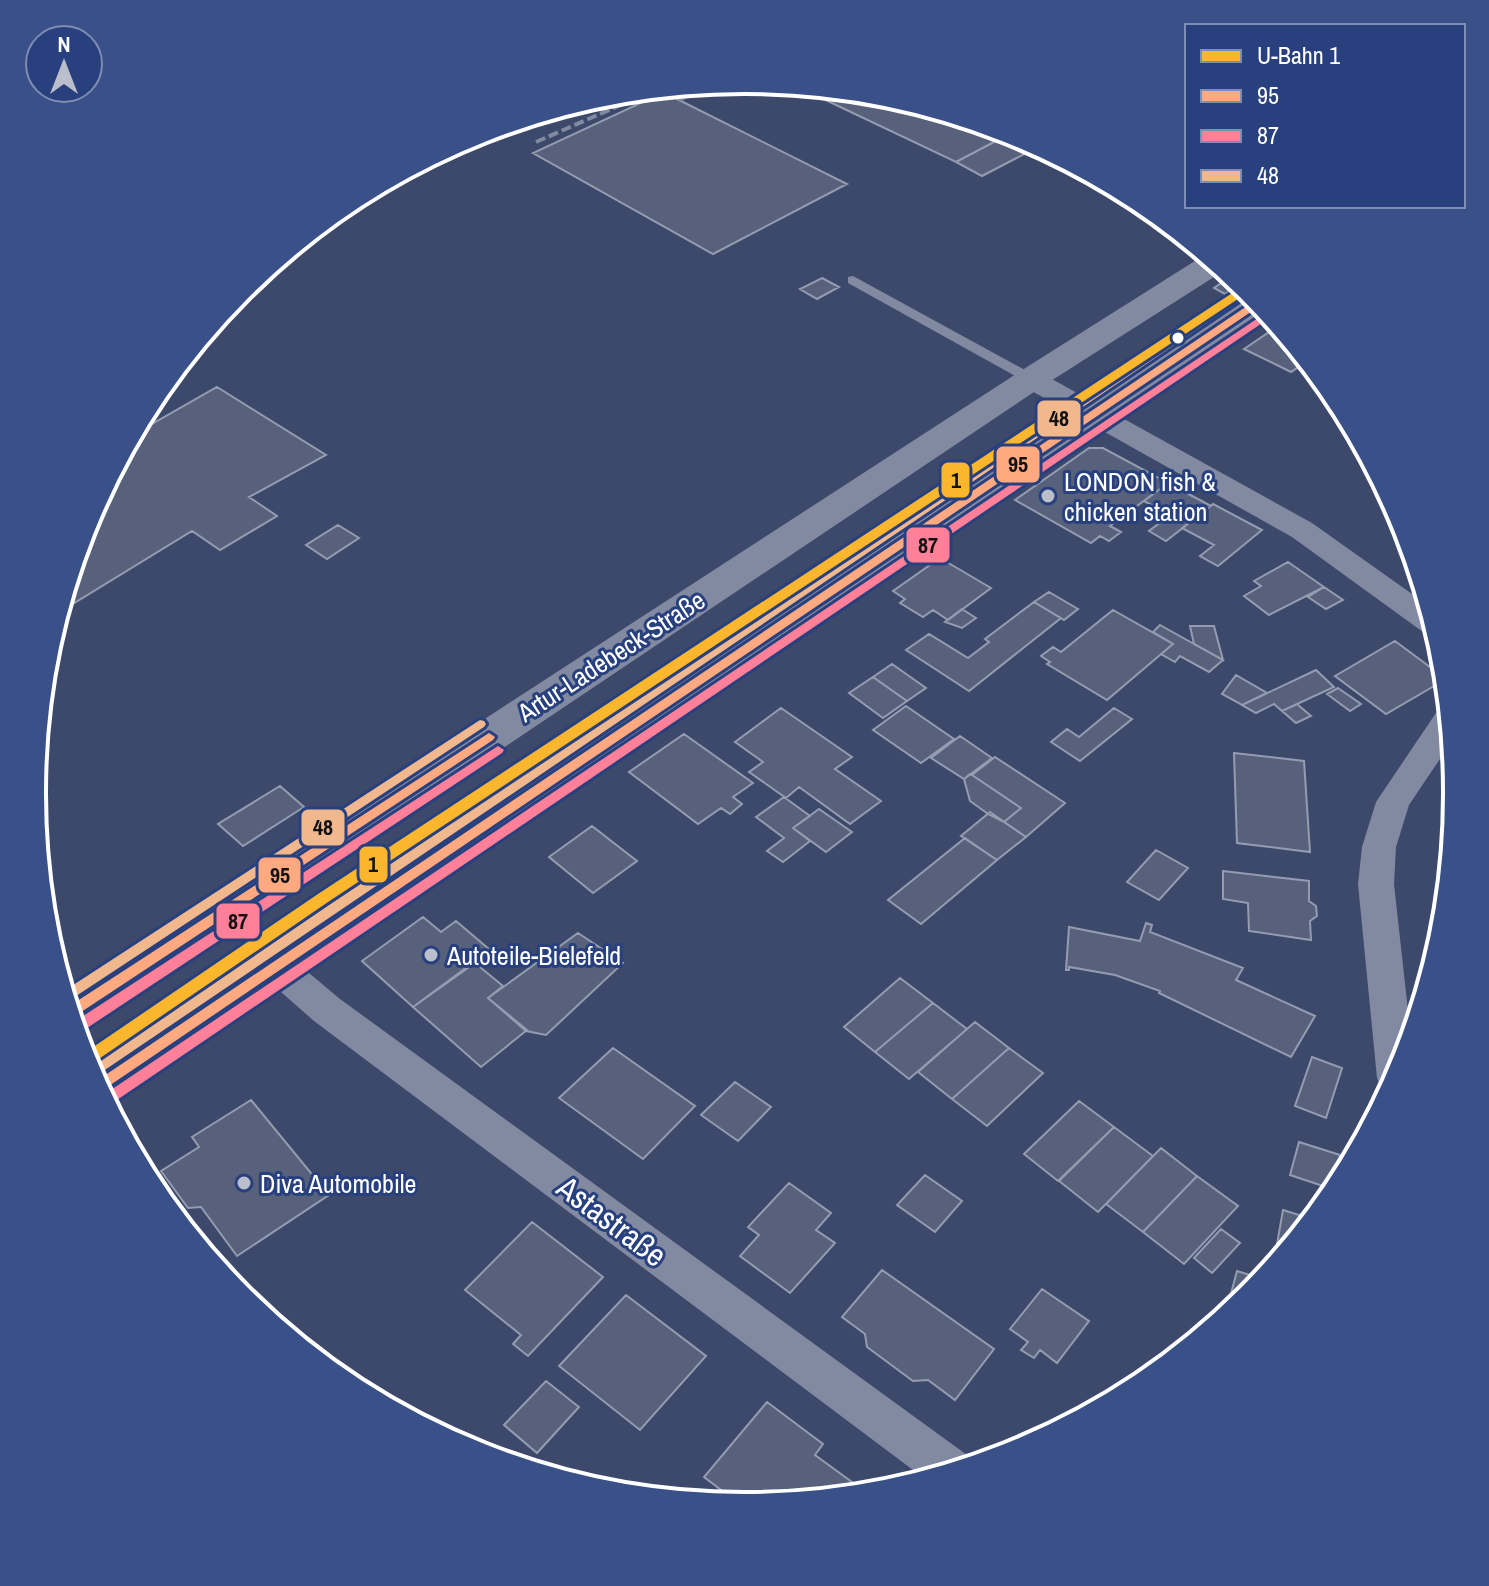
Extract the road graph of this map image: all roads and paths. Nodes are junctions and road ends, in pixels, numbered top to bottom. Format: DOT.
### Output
graph roads {
  1 [pos="1205,268"];
  2 [pos="853,280"];
  3 [pos="1248,309"];
  4 [pos="1031,379"];
  5 [pos="1095,414"];
  6 [pos="1420,615"];
  7 [pos="1440,732"];
  8 [pos="277,967"];
  9 [pos="80,1007"];
  10 [pos="1393,1051"];
  11 [pos="108,1080"];
  12 [pos="940,1463"];
  1 -- 4 [label="street, Artur-Ladebeck-Straße"];
  2 -- 4 [label="lane"];
  3 -- 5 [label="street"];
  4 -- 5 [label="street"];
  4 -- 9 [label="street, Artur-Ladebeck-Straße"];
  5 -- 6 [label="street"];
  5 -- 8 [label="street"];
  7 -- 10 [label="street"];
  8 -- 11 [label="street"];
  8 -- 12 [label="street, Astastraße"];
}
